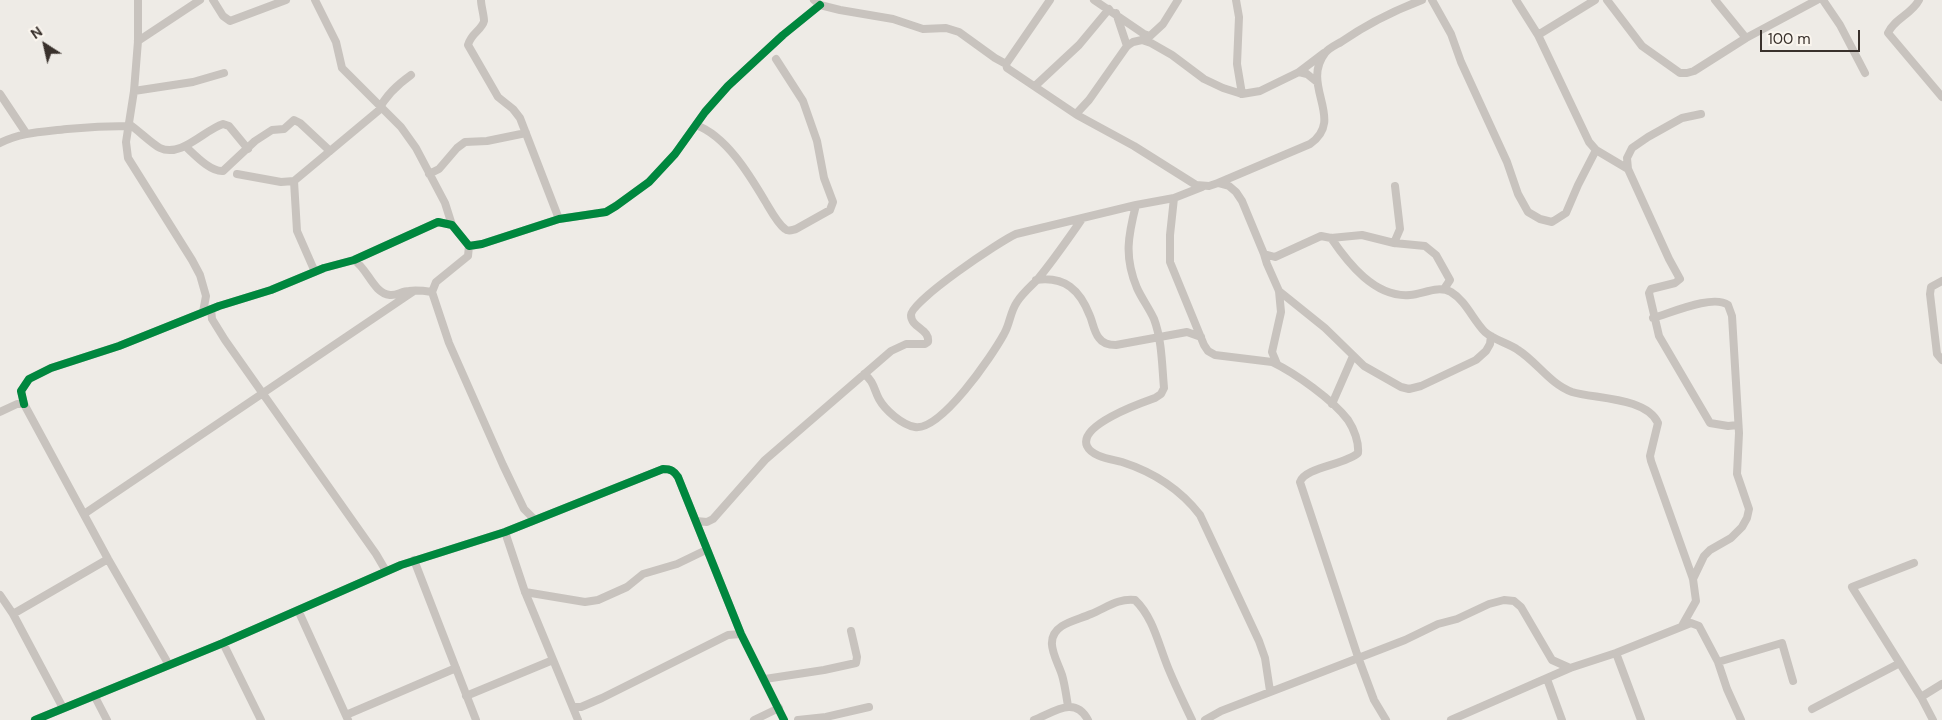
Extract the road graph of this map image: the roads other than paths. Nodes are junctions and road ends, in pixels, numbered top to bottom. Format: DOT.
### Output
graph roads {
  1 [pos="138,0"];
  2 [pos="200,0"];
  3 [pos="213,0"];
  4 [pos="286,0"];
  5 [pos="315,0"];
  6 [pos="481,0"];
  7 [pos="1050,0"];
  8 [pos="1094,0"];
  9 [pos="1178,0"];
  10 [pos="1236,0"];
  11 [pos="1422,0"];
  12 [pos="1432,0"];
  13 [pos="1516,0"];
  14 [pos="1595,0"];
  15 [pos="1607,0"];
  16 [pos="1715,0"];
  17 [pos="1817,0"];
  18 [pos="1823,0"];
  19 [pos="1919,0"];
  20 [pos="817,2"];
  21 [pos="1112,11"];
  22 [pos="1538,35"];
  23 [pos="1746,38"];
  24 [pos="138,41"];
  25 [pos="1128,46"];
  26 [pos="1326,52"];
  27 [pos="776,59"];
  28 [pos="1006,64"];
  29 [pos="1299,72"];
  30 [pos="224,73"];
  31 [pos="1865,73"];
  32 [pos="411,75"];
  33 [pos="1317,82"];
  34 [pos="1035,86"];
  35 [pos="134,91"];
  36 [pos="0,94"];
  37 [pos="1242,94"];
  38 [pos="1942,97"];
  39 [pos="381,105"];
  40 [pos="1076,114"];
  41 [pos="1701,114"];
  42 [pos="129,125"];
  43 [pos="696,125"];
  44 [pos="26,133"];
  45 [pos="526,133"];
  46 [pos="0,143"];
  47 [pos="185,146"];
  48 [pos="248,149"];
  49 [pos="1596,150"];
  50 [pos="330,151"];
  51 [pos="1628,169"];
  52 [pos="237,174"];
  53 [pos="429,174"];
  54 [pos="294,181"];
  55 [pos="1218,183"];
  56 [pos="1205,186"];
  57 [pos="1395,186"];
  58 [pos="1174,198"];
  59 [pos="1136,205"];
  60 [pos="1082,218"];
  61 [pos="558,219"];
  62 [pos="452,225"];
  63 [pos="1331,238"];
  64 [pos="1394,243"];
  65 [pos="469,246"];
  66 [pos="1264,254"];
  67 [pos="354,260"];
  68 [pos="315,272"];
  69 [pos="1036,280"];
  70 [pos="1942,281"];
  71 [pos="1444,290"];
  72 [pos="414,291"];
  73 [pos="1279,291"];
  74 [pos="432,292"];
  75 [pos="206,296"];
  76 [pos="215,307"];
  77 [pos="203,312"];
  78 [pos="1653,318"];
  79 [pos="1193,319"];
  80 [pos="1187,332"];
  81 [pos="1491,336"];
  82 [pos="1158,337"];
  83 [pos="1200,337"];
  84 [pos="1353,356"];
  85 [pos="1942,360"];
  86 [pos="1277,364"];
  87 [pos="864,374"];
  88 [pos="262,392"];
  89 [pos="24,404"];
  90 [pos="1332,404"];
  91 [pos="0,412"];
  92 [pos="1738,426"];
  93 [pos="84,514"];
  94 [pos="535,520"];
  95 [pos="696,521"];
  96 [pos="505,532"];
  97 [pos="706,550"];
  98 [pos="108,559"];
  99 [pos="414,560"];
  100 [pos="1914,562"];
  101 [pos="386,571"];
  102 [pos="1693,579"];
  103 [pos="525,592"];
  104 [pos="0,595"];
  105 [pos="298,610"];
  106 [pos="13,614"];
  107 [pos="1683,624"];
  108 [pos="851,631"];
  109 [pos="741,634"];
  110 [pos="223,643"];
  111 [pos="1616,652"];
  112 [pos="1358,657"];
  113 [pos="553,660"];
  114 [pos="1552,660"];
  115 [pos="1718,662"];
  116 [pos="1900,663"];
  117 [pos="169,665"];
  118 [pos="456,668"];
  119 [pos="1570,668"];
  120 [pos="1549,678"];
  121 [pos="765,679"];
  122 [pos="1793,681"];
  123 [pos="1942,684"];
  124 [pos="1270,692"];
  125 [pos="94,694"];
  126 [pos="466,696"];
  127 [pos="1921,697"];
  128 [pos="1068,706"];
  129 [pos="869,707"];
  130 [pos="63,708"];
  131 [pos="573,708"];
  132 [pos="779,708"];
  133 [pos="1812,710"];
  134 [pos="347,717"];
  135 [pos="35,720"];
  136 [pos="106,720"];
  137 [pos="260,720"];
  138 [pos="476,720"];
  139 [pos="578,720"];
  140 [pos="754,720"];
  141 [pos="784,720"];
  142 [pos="798,720"];
  143 [pos="1034,720"];
  144 [pos="1088,720"];
  145 [pos="1192,720"];
  146 [pos="1205,720"];
  147 [pos="1386,720"];
  148 [pos="1451,720"];
  149 [pos="1562,720"];
  150 [pos="1641,720"];
  151 [pos="1741,720"];
  152 [pos="1933,720"];
  1 -- 24 [label="street"];
  2 -- 24 [label="street"];
  3 -- 4 [label="street"];
  5 -- 39 [label="street"];
  6 -- 45 [label="street"];
  7 -- 28 [label="street"];
  8 -- 21 [label="street"];
  9 -- 21 [label="street"];
  10 -- 37 [label="street"];
  11 -- 26 [label="street"];
  12 -- 49 [label="street"];
  13 -- 22 [label="street"];
  14 -- 22 [label="street"];
  15 -- 23 [label="street"];
  16 -- 23 [label="street"];
  17 -- 23 [label="street"];
  18 -- 31 [label="street"];
  19 -- 38 [label="street"];
  20 -- 28 [label="street"];
  20 -- 43 [label="street"];
  21 -- 25 [label="street"];
  21 -- 34 [label="street"];
  22 -- 49 [label="street"];
  24 -- 35 [label="street"];
  25 -- 37 [label="street"];
  25 -- 40 [label="street"];
  26 -- 29 [label="street"];
  26 -- 33 [label="street"];
  27 -- 43 [label="street"];
  28 -- 34 [label="street"];
  29 -- 33 [label="street"];
  29 -- 37 [label="street"];
  30 -- 35 [label="street"];
  32 -- 39 [label="street"];
  33 -- 55 [label="street"];
  34 -- 40 [label="street"];
  35 -- 42 [label="street"];
  36 -- 44 [label="street"];
  39 -- 50 [label="street"];
  39 -- 53 [label="street"];
  40 -- 56 [label="street"];
  41 -- 51 [label="street"];
  42 -- 44 [label="street"];
  42 -- 47 [label="street"];
  42 -- 75 [label="street"];
  43 -- 61 [label="street"];
  44 -- 46 [label="street"];
  45 -- 53 [label="street"];
  45 -- 61 [label="street"];
  47 -- 48 [label="street"];
  47 -- 48 [label="street"];
  48 -- 50 [label="street"];
  49 -- 51 [label="street"];
  50 -- 54 [label="street"];
  51 -- 78 [label="street"];
  52 -- 54 [label="street"];
  53 -- 62 [label="street"];
  54 -- 68 [label="street"];
  55 -- 56 [label="street"];
  55 -- 66 [label="street"];
  56 -- 58 [label="street"];
  57 -- 64 [label="street"];
  58 -- 59 [label="street"];
  58 -- 79 [label="street"];
  59 -- 60 [label="street"];
  59 -- 82 [label="street"];
  60 -- 69 [label="street"];
  60 -- 87 [label="street"];
  61 -- 65 [label="street"];
  62 -- 65 [label="street"];
  62 -- 67 [label="street"];
  63 -- 64 [label="street"];
  63 -- 66 [label="street"];
  63 -- 71 [label="street"];
  64 -- 71 [label="street"];
  65 -- 74 [label="street"];
  66 -- 73 [label="street"];
  67 -- 68 [label="street"];
  67 -- 72 [label="street"];
  68 -- 76 [label="street"];
  69 -- 82 [label="street"];
  69 -- 87 [label="street"];
  70 -- 85 [label="street"];
  71 -- 81 [label="street"];
  72 -- 74 [label="street"];
  72 -- 88 [label="street"];
  73 -- 84 [label="street"];
  73 -- 86 [label="street"];
  74 -- 94 [label="street"];
  75 -- 76 [label="street"];
  75 -- 77 [label="street"];
  76 -- 77 [label="street"];
  76 -- 88 [label="street"];
  77 -- 89 [label="street"];
  78 -- 92 [label="street"];
  78 -- 92 [label="street"];
  79 -- 80 [label="street"];
  79 -- 83 [label="street"];
  80 -- 82 [label="street"];
  80 -- 83 [label="street"];
  81 -- 84 [label="street"];
  81 -- 102 [label="street"];
  82 -- 124 [label="street"];
  83 -- 86 [label="street"];
  84 -- 90 [label="street"];
  86 -- 90 [label="street"];
  87 -- 95 [label="street"];
  88 -- 93 [label="street"];
  88 -- 101 [label="street"];
  89 -- 91 [label="street"];
  89 -- 93 [label="street"];
  90 -- 112 [label="street"];
  92 -- 102 [label="street"];
  93 -- 98 [label="street"];
  94 -- 95 [label="street"];
  94 -- 96 [label="street"];
  95 -- 97 [label="street"];
  96 -- 99 [label="street"];
  96 -- 103 [label="street"];
  97 -- 103 [label="street"];
  97 -- 109 [label="street"];
  98 -- 106 [label="street"];
  98 -- 117 [label="street"];
  99 -- 101 [label="street"];
  99 -- 118 [label="street"];
  100 -- 116 [label="street"];
  101 -- 105 [label="street"];
  102 -- 107 [label="street"];
  103 -- 113 [label="street"];
  104 -- 106 [label="street"];
  105 -- 110 [label="street"];
  105 -- 134 [label="street"];
  106 -- 130 [label="street"];
  107 -- 111 [label="street"];
  107 -- 115 [label="street"];
  108 -- 121 [label="street"];
  109 -- 121 [label="street"];
  109 -- 131 [label="street"];
  110 -- 117 [label="street"];
  110 -- 137 [label="street"];
  111 -- 119 [label="street"];
  111 -- 150 [label="street"];
  112 -- 114 [label="street"];
  112 -- 124 [label="street"];
  112 -- 147 [label="street"];
  113 -- 126 [label="street"];
  113 -- 131 [label="street"];
  114 -- 119 [label="street"];
  114 -- 120 [label="street"];
  115 -- 122 [label="street"];
  115 -- 151 [label="street"];
  116 -- 127 [label="street"];
  116 -- 133 [label="street"];
  117 -- 125 [label="street"];
  118 -- 126 [label="street"];
  118 -- 134 [label="street"];
  119 -- 120 [label="street"];
  120 -- 148 [label="street"];
  120 -- 149 [label="street"];
  121 -- 132 [label="street"];
  123 -- 127 [label="street"];
  124 -- 146 [label="street"];
  125 -- 130 [label="street"];
  125 -- 136 [label="street"];
  126 -- 138 [label="street"];
  127 -- 152 [label="street"];
  128 -- 143 [label="street"];
  128 -- 144 [label="street"];
  128 -- 145 [label="street"];
  129 -- 142 [label="street"];
  130 -- 135 [label="street"];
  131 -- 139 [label="street"];
  132 -- 140 [label="street"];
  132 -- 141 [label="street"];
}
